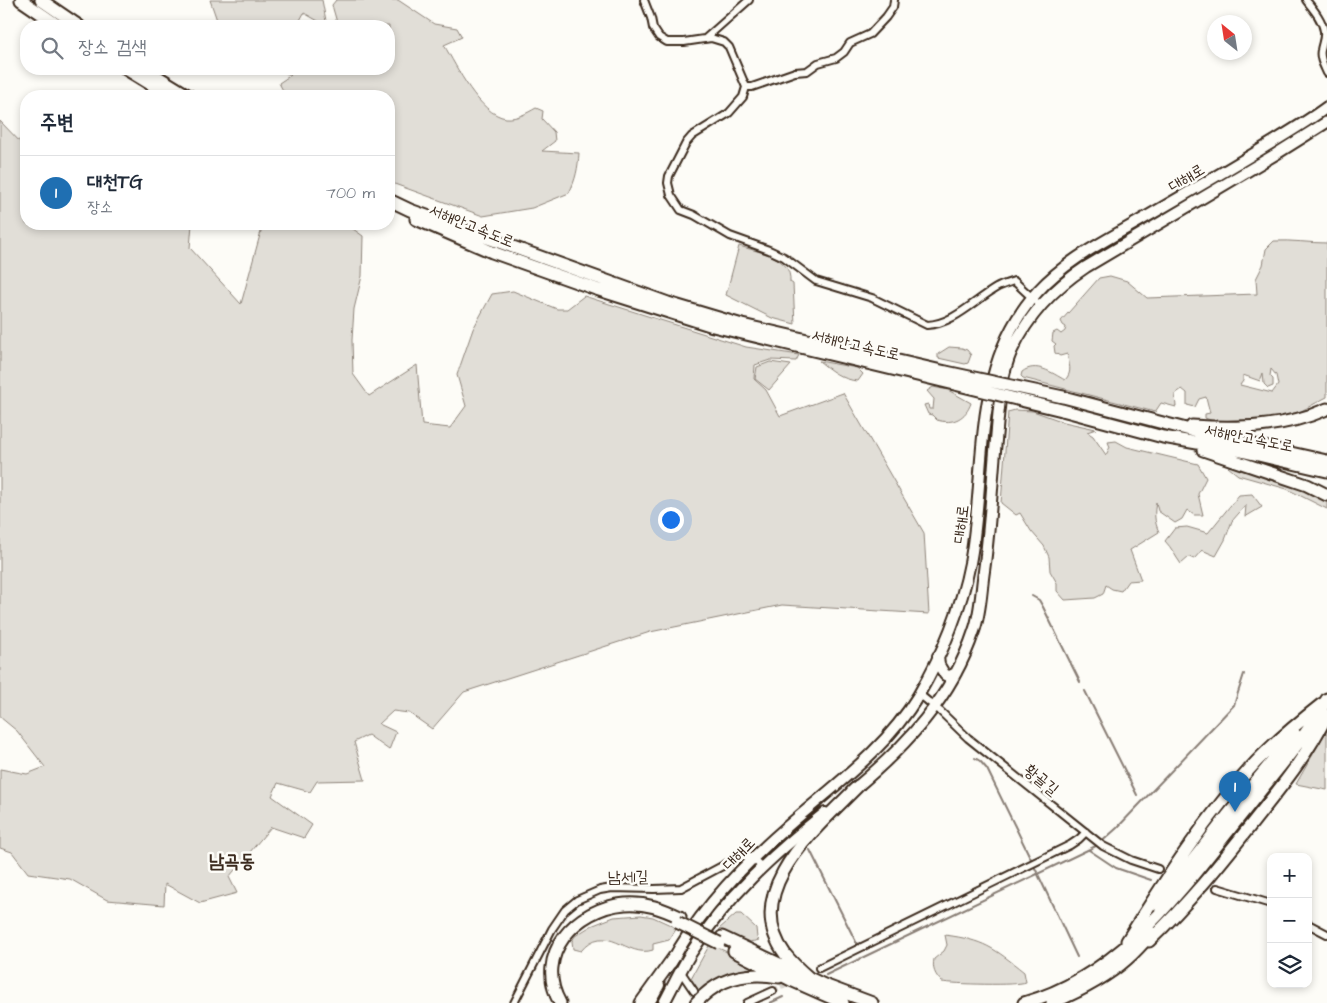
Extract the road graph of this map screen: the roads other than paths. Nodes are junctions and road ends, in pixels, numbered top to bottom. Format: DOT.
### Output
graph roads {
  1 [pos="21,0"];
  2 [pos="40,0"];
  3 [pos="644,0"];
  4 [pos="749,0"];
  5 [pos="894,0"];
  6 [pos="1306,0"];
  7 [pos="50,20"];
  8 [pos="70,20"];
  9 [pos="706,38"];
  10 [pos="1327,73"];
  11 [pos="136,75"];
  12 [pos="154,75"];
  13 [pos="746,88"];
  14 [pos="160,90"];
  15 [pos="179,90"];
  16 [pos="1327,107"];
  17 [pos="1327,122"];
  18 [pos="395,203"];
  19 [pos="395,211"];
  20 [pos="1032,298"];
  21 [pos="1040,306"];
  22 [pos="944,377"];
  23 [pos="1327,409"];
  24 [pos="1165,423"];
  25 [pos="1163,437"];
  26 [pos="1327,461"];
  27 [pos="1327,471"];
  28 [pos="1327,495"];
  29 [pos="938,655"];
  30 [pos="956,673"];
  31 [pos="918,694"];
  32 [pos="1327,699"];
  33 [pos="936,707"];
  34 [pos="1327,714"];
  35 [pos="890,733"];
  36 [pos="906,743"];
  37 [pos="858,786"];
  38 [pos="1086,832"];
  39 [pos="753,858"];
  40 [pos="762,867"];
  41 [pos="1158,869"];
  42 [pos="1217,888"];
  43 [pos="1267,903"];
  44 [pos="679,920"];
  45 [pos="1312,926"];
  46 [pos="1327,934"];
  47 [pos="720,940"];
  48 [pos="1123,956"];
  49 [pos="674,957"];
  50 [pos="819,968"];
  51 [pos="681,972"];
  52 [pos="809,978"];
  53 [pos="793,980"];
  54 [pos="773,991"];
  55 [pos="695,997"];
  56 [pos="514,1003"];
  57 [pos="560,1003"];
  58 [pos="566,1003"];
  59 [pos="641,1003"];
  60 [pos="649,1003"];
  61 [pos="664,1003"];
  62 [pos="747,1003"];
  63 [pos="843,1003"];
  64 [pos="872,1003"];
  65 [pos="1024,1003"];
  66 [pos="1052,1003"];
  1 -- 7 [label="highway"];
  2 -- 8 [label="highway"];
  3 -- 9 [label="street"];
  4 -- 9 [label="street"];
  5 -- 13 [label="street"];
  6 -- 10 [label="street"];
  9 -- 13 [label="street"];
  11 -- 14 [label="highway"];
  12 -- 15 [label="highway"];
  13 -- 20 [label="street"];
  16 -- 20 [label="highway, 대해로"];
  17 -- 21 [label="highway, 대해로"];
  18 -- 22 [label="highway, 서해안고속도로"];
  19 -- 22 [label="highway, 서해안고속도로"];
  20 -- 21 [label="street"];
  20 -- 29 [label="highway, 대해로"];
  21 -- 30 [label="highway, 대해로"];
  22 -- 24 [label="highway, 서해안고속도로, bridge"];
  22 -- 25 [label="highway, 서해안고속도로, bridge"];
  23 -- 24 [label="highway"];
  24 -- 26 [label="highway, 서해안고속도로"];
  25 -- 27 [label="highway, 서해안고속도로"];
  25 -- 28 [label="highway"];
  29 -- 30 [label="highway"];
  29 -- 31 [label="highway, 대해로"];
  30 -- 33 [label="highway, 대해로"];
  31 -- 33 [label="street, 황골길"];
  31 -- 35 [label="highway, 대해로"];
  32 -- 48 [label="highway"];
  32 -- 48 [label="highway"];
  33 -- 36 [label="highway, 대해로"];
  33 -- 38 [label="street, 황골길"];
  34 -- 48 [label="highway"];
  35 -- 36 [label="highway"];
  35 -- 39 [label="highway, 대해로"];
  36 -- 37 [label="highway, 대해로"];
  37 -- 40 [label="highway, 대해로"];
  37 -- 52 [label="highway"];
  38 -- 41 [label="street, 황골길"];
  38 -- 50 [label="street"];
  39 -- 40 [label="street"];
  39 -- 49 [label="highway, 대해로"];
  39 -- 56 [label="street, 남서1길"];
  40 -- 51 [label="highway, 대해로"];
  42 -- 43 [label="street"];
  44 -- 47 [label="highway, bridge"];
  44 -- 57 [label="highway"];
  44 -- 58 [label="highway"];
  45 -- 46 [label="street"];
  47 -- 52 [label="highway"];
  47 -- 53 [label="highway"];
  48 -- 65 [label="highway"];
  48 -- 66 [label="highway"];
  49 -- 59 [label="highway"];
  49 -- 60 [label="highway, 대해로"];
  51 -- 55 [label="street"];
  51 -- 61 [label="highway, 대해로"];
  52 -- 64 [label="highway"];
  53 -- 55 [label="highway"];
  53 -- 63 [label="highway"];
  54 -- 62 [label="street"];
}
